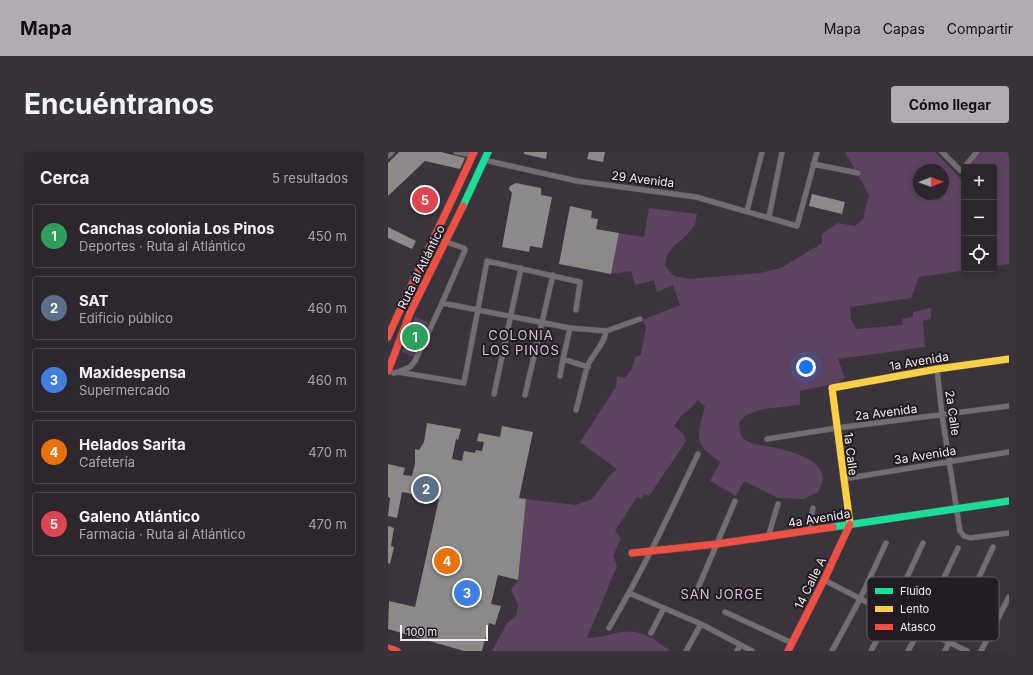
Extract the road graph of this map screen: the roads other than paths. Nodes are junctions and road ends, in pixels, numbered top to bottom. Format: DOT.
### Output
graph roads {
  1 [pos="392,152"];
  2 [pos="456,152"];
  3 [pos="488,152"];
  4 [pos="762,152"];
  5 [pos="782,152"];
  6 [pos="817,152"];
  7 [pos="942,152"];
  8 [pos="977,152"];
  9 [pos="473,154"];
  10 [pos="388,156"];
  11 [pos="484,160"];
  12 [pos="813,164"];
  13 [pos="858,174"];
  14 [pos="747,211"];
  15 [pos="769,217"];
  16 [pos="446,242"];
  17 [pos="521,268"];
  18 [pos="553,275"];
  19 [pos="442,303"];
  20 [pos="576,310"];
  21 [pos="478,311"];
  22 [pos="510,316"];
  23 [pos="640,319"];
  24 [pos="541,322"];
  25 [pos="570,328"];
  26 [pos="606,331"];
  27 [pos="388,337"];
  28 [pos="563,359"];
  29 [pos="1009,359"];
  30 [pos="588,366"];
  31 [pos="937,369"];
  32 [pos="393,372"];
  33 [pos="560,376"];
  34 [pos="833,387"];
  35 [pos="494,394"];
  36 [pos="525,395"];
  37 [pos="1009,406"];
  38 [pos="576,410"];
  39 [pos="942,415"];
  40 [pos="837,428"];
  41 [pos="766,439"];
  42 [pos="1009,452"];
  43 [pos="698,454"];
  44 [pos="949,461"];
  45 [pos="844,479"];
  46 [pos="735,501"];
  47 [pos="1009,501"];
  48 [pos="778,504"];
  49 [pos="813,508"];
  50 [pos="957,508"];
  51 [pos="850,524"];
  52 [pos="809,531"];
  53 [pos="1009,533"];
  54 [pos="768,537"];
  55 [pos="886,543"];
  56 [pos="923,543"];
  57 [pos="717,544"];
  58 [pos="993,547"];
  59 [pos="958,548"];
  60 [pos="652,550"];
  61 [pos="632,553"];
  62 [pos="870,577"];
  63 [pos="907,577"];
  64 [pos="944,577"];
  65 [pos="979,577"];
  66 [pos="824,580"];
  67 [pos="867,584"];
  68 [pos="698,588"];
  69 [pos="629,593"];
  70 [pos="1009,597"];
  71 [pos="860,599"];
  72 [pos="867,602"];
  73 [pos="664,608"];
  74 [pos="725,612"];
  75 [pos="999,616"];
  76 [pos="700,624"];
  77 [pos="609,628"];
  78 [pos="650,633"];
  79 [pos="876,641"];
  80 [pos="913,641"];
  81 [pos="945,641"];
  82 [pos="986,641"];
  83 [pos="949,643"];
  84 [pos="792,644"];
  85 [pos="740,645"];
  86 [pos="388,648"];
  87 [pos="397,651"];
  88 [pos="686,651"];
  89 [pos="737,651"];
  90 [pos="752,651"];
  91 [pos="788,651"];
  92 [pos="832,651"];
  93 [pos="871,651"];
  94 [pos="908,651"];
  95 [pos="945,651"];
  96 [pos="967,651"];
  97 [pos="981,651"];
  1 -- 10 [label="street"];
  2 -- 9 [label="street"];
  3 -- 11 [label="main road, Ruta al Atlántico"];
  4 -- 14 [label="street"];
  5 -- 15 [label="street"];
  6 -- 12 [label="street"];
  7 -- 8 [label="street"];
  9 -- 27 [label="main road, Ruta al Atlántico"];
  11 -- 14 [label="street, 29 Avenida"];
  11 -- 16 [label="main road, Ruta al Atlántico"];
  12 -- 13 [label="street"];
  12 -- 15 [label="street, 29 Avenida"];
  14 -- 15 [label="street, 29 Avenida"];
  16 -- 19 [label="street"];
  16 -- 32 [label="main road, Ruta al Atlántico"];
  17 -- 18 [label="street"];
  17 -- 21 [label="street"];
  17 -- 22 [label="street"];
  18 -- 20 [label="street"];
  18 -- 24 [label="street"];
  19 -- 21 [label="street"];
  19 -- 32 [label="street"];
  21 -- 22 [label="street"];
  21 -- 32 [label="street"];
  22 -- 24 [label="street"];
  22 -- 35 [label="street"];
  23 -- 26 [label="street"];
  24 -- 25 [label="street"];
  24 -- 36 [label="street"];
  25 -- 26 [label="street"];
  25 -- 28 [label="street"];
  26 -- 30 [label="street"];
  28 -- 30 [label="street"];
  28 -- 33 [label="street"];
  29 -- 31 [label="main road, 1a Avenida"];
  30 -- 38 [label="street"];
  31 -- 34 [label="main road, 1a Avenida"];
  31 -- 39 [label="street, 2a Calle"];
  34 -- 40 [label="main road, 1a Calle"];
  37 -- 39 [label="street, 2a Avenida"];
  39 -- 40 [label="street, 2a Avenida"];
  39 -- 44 [label="street, 2a Calle"];
  40 -- 41 [label="street, 2a Avenida"];
  40 -- 45 [label="main road, 1a Calle"];
  42 -- 44 [label="street, 3a Avenida"];
  43 -- 60 [label="street"];
  44 -- 45 [label="street, 3a Avenida"];
  44 -- 50 [label="street, 2a Calle"];
  45 -- 51 [label="main road, 1a Calle"];
  46 -- 57 [label="street"];
  47 -- 50 [label="main road, 4a Avenida"];
  48 -- 54 [label="street"];
  49 -- 52 [label="street"];
  50 -- 51 [label="main road, 4a Avenida"];
  50 -- 53 [label="street, 2a Calle"];
  51 -- 52 [label="main road, 4a Avenida"];
  51 -- 66 [label="main road, 14 Calle A"];
  52 -- 54 [label="main road, 4a Avenida"];
  54 -- 57 [label="main road, 4a Avenida"];
  55 -- 62 [label="street"];
  56 -- 63 [label="street"];
  57 -- 60 [label="main road, 4a Avenida"];
  57 -- 68 [label="street"];
  58 -- 65 [label="street"];
  59 -- 64 [label="street"];
  60 -- 61 [label="main road, 4a Avenida"];
  60 -- 69 [label="street"];
  66 -- 71 [label="street"];
  66 -- 84 [label="main road, 14 Calle A"];
  67 -- 71 [label="street"];
  69 -- 73 [label="street"];
  69 -- 77 [label="street"];
  70 -- 75 [label="street"];
  71 -- 72 [label="street"];
  71 -- 92 [label="street"];
  73 -- 76 [label="street"];
  73 -- 78 [label="street"];
  74 -- 84 [label="street"];
  76 -- 85 [label="street"];
  76 -- 88 [label="street"];
  79 -- 93 [label="street"];
  80 -- 94 [label="street"];
  81 -- 83 [label="street"];
  82 -- 97 [label="street"];
  83 -- 95 [label="street"];
  83 -- 96 [label="street"];
  84 -- 91 [label="main road, 14 Calle A"];
  85 -- 89 [label="street"];
  85 -- 90 [label="street"];
  86 -- 87 [label="main road"];
}
